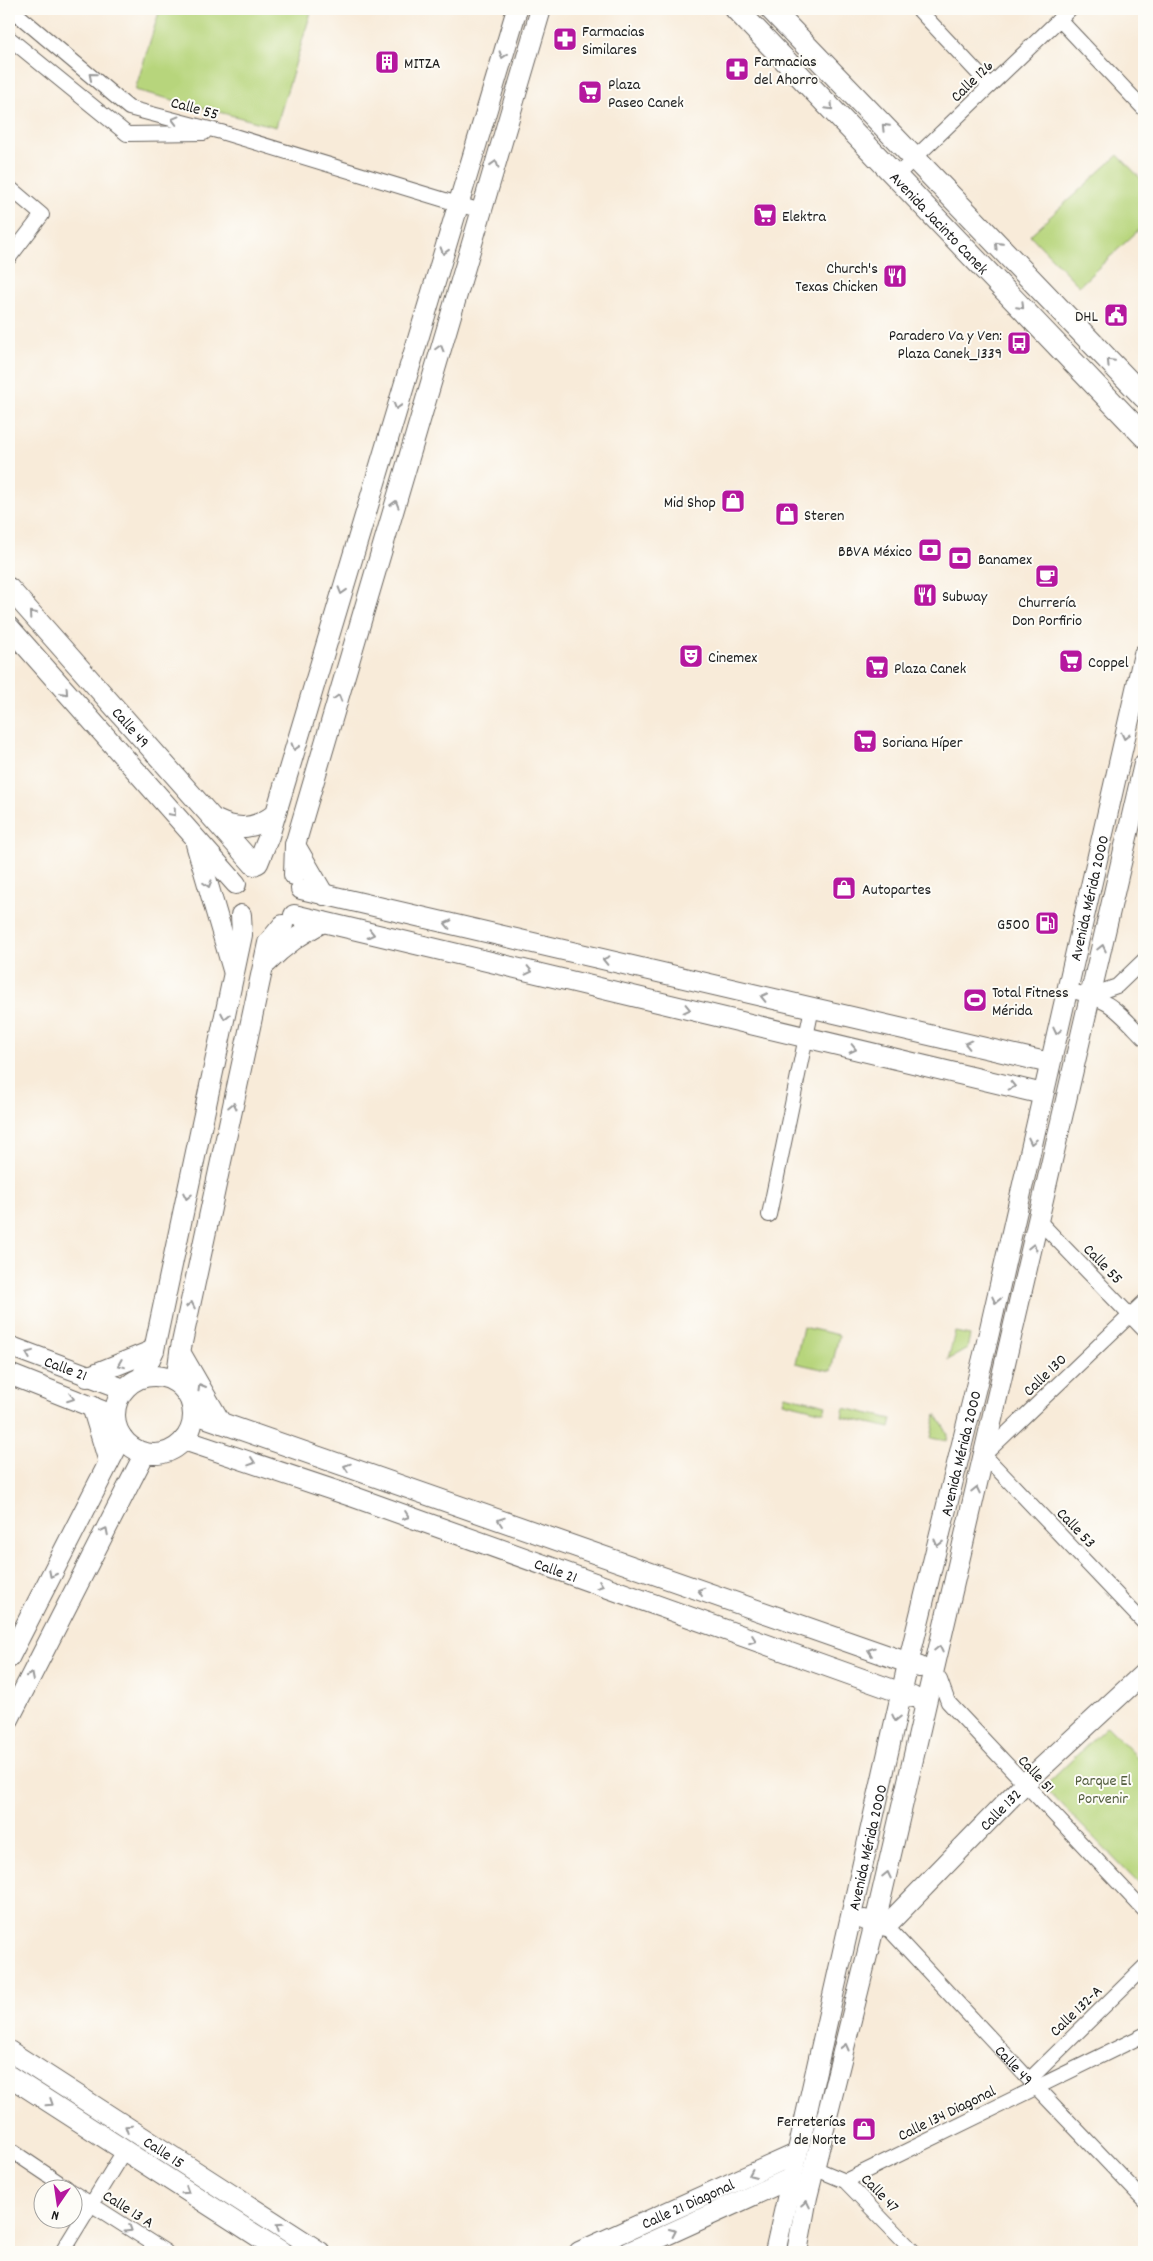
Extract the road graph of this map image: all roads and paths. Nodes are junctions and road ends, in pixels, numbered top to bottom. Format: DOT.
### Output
graph roads {
  1 [pos="11,9"];
  2 [pos="517,9"];
  3 [pos="542,9"];
  4 [pos="736,9"];
  5 [pos="771,9"];
  6 [pos="918,9"];
  7 [pos="1070,9"];
  8 [pos="1059,19"];
  9 [pos="9,38"];
  10 [pos="990,86"];
  11 [pos="1144,109"];
  12 [pos="221,132"];
  13 [pos="914,158"];
  14 [pos="896,176"];
  15 [pos="9,187"];
  16 [pos="458,204"];
  17 [pos="481,211"];
  18 [pos="9,258"];
  19 [pos="1144,397"];
  20 [pos="1144,436"];
  21 [pos="356,545"];
  22 [pos="381,551"];
  23 [pos="9,588"];
  24 [pos="9,628"];
  25 [pos="55,640"];
  26 [pos="1144,654"];
  27 [pos="33,656"];
  28 [pos="1144,764"];
  29 [pos="275,814"];
  30 [pos="212,818"];
  31 [pos="194,837"];
  32 [pos="295,845"];
  33 [pos="256,864"];
  34 [pos="297,882"];
  35 [pos="236,884"];
  36 [pos="324,895"];
  37 [pos="241,915"];
  38 [pos="289,920"];
  39 [pos="323,922"];
  40 [pos="1144,960"];
  41 [pos="263,968"];
  42 [pos="234,973"];
  43 [pos="1067,990"];
  44 [pos="1091,995"];
  45 [pos="812,1008"];
  46 [pos="806,1037"];
  47 [pos="1144,1038"];
  48 [pos="1050,1063"];
  49 [pos="1043,1094"];
  50 [pos="197,1149"];
  51 [pos="223,1154"];
  52 [pos="769,1215"];
  53 [pos="1039,1221"];
  54 [pos="1144,1302"];
  55 [pos="1130,1316"];
  56 [pos="1144,1330"];
  57 [pos="9,1346"];
  58 [pos="154,1350"];
  59 [pos="180,1352"];
  60 [pos="9,1374"];
  61 [pos="88,1377"];
  62 [pos="142,1377"];
  63 [pos="176,1382"];
  64 [pos="124,1389"];
  65 [pos="92,1406"];
  66 [pos="193,1413"];
  67 [pos="115,1416"];
  68 [pos="221,1423"];
  69 [pos="122,1437"];
  70 [pos="184,1440"];
  71 [pos="206,1447"];
  72 [pos="961,1450"];
  73 [pos="145,1453"];
  74 [pos="984,1455"];
  75 [pos="109,1462"];
  76 [pos="133,1477"];
  77 [pos="547,1537"];
  78 [pos="538,1563"];
  79 [pos="1144,1623"];
  80 [pos="9,1658"];
  81 [pos="908,1664"];
  82 [pos="934,1672"];
  83 [pos="1144,1673"];
  84 [pos="902,1693"];
  85 [pos="927,1702"];
  86 [pos="948,1702"];
  87 [pos="10,1715"];
  88 [pos="1024,1784"];
  89 [pos="1144,1910"];
  90 [pos="852,1917"];
  91 [pos="881,1924"];
  92 [pos="1144,1967"];
  93 [pos="1144,2035"];
  94 [pos="9,2051"];
  95 [pos="9,2076"];
  96 [pos="1033,2083"];
  97 [pos="9,2149"];
  98 [pos="124,2151"];
  99 [pos="796,2154"];
  100 [pos="814,2168"];
  101 [pos="52,2178"];
  102 [pos="791,2178"];
  103 [pos="845,2181"];
  104 [pos="82,2198"];
  105 [pos="1144,2200"];
  106 [pos="92,2205"];
  107 [pos="62,2252"];
  108 [pos="166,2252"];
  109 [pos="282,2252"];
  110 [pos="320,2252"];
  111 [pos="579,2252"];
  112 [pos="629,2252"];
  113 [pos="775,2252"];
  114 [pos="797,2252"];
  115 [pos="914,2252"];
  12 -- 1 [label="street, Calle 55, one-way"];
  2 -- 16 [label="street, one-way"];
  17 -- 3 [label="street, one-way"];
  4 -- 14 [label="main road, Avenida Jacinto Canek, one-way"];
  13 -- 5 [label="main road, Avenida Jacinto Canek, one-way"];
  6 -- 10 [label="street"];
  7 -- 8 [label="street, Calle 126"];
  8 -- 10 [label="street, Calle 126"];
  8 -- 11 [label="street"];
  9 -- 12 [label="street, Calle 55"];
  10 -- 13 [label="street, Calle 126"];
  12 -- 16 [label="street"];
  13 -- 14 [label="street, Calle 126"];
  19 -- 13 [label="main road, Avenida Jacinto Canek, one-way"];
  14 -- 20 [label="main road, Avenida Jacinto Canek, one-way"];
  15 -- 18 [label="street"];
  16 -- 17 [label="street"];
  16 -- 21 [label="street, one-way"];
  22 -- 17 [label="street, one-way"];
  21 -- 22 [label="street"];
  21 -- 29 [label="street, one-way"];
  32 -- 22 [label="street, one-way"];
  25 -- 23 [label="street, Calle 49, one-way"];
  24 -- 27 [label="street, Calle 49"];
  25 -- 27 [label="street"];
  25 -- 30 [label="street, Calle 49"];
  26 -- 43 [label="street, Avenida Mérida 2000, one-way"];
  27 -- 31 [label="street, Calle 49, one-way"];
  44 -- 28 [label="street, Avenida Mérida 2000, one-way"];
  29 -- 30 [label="street"];
  29 -- 33 [label="street"];
  30 -- 33 [label="street, Calle 49"];
  31 -- 35 [label="street, Calle 49"];
  31 -- 42 [label="street, one-way"];
  32 -- 34 [label="street"];
  32 -- 36 [label="street"];
  33 -- 34 [label="street"];
  33 -- 35 [label="street"];
  34 -- 36 [label="street"];
  34 -- 38 [label="street"];
  35 -- 37 [label="street"];
  45 -- 36 [label="street, one-way"];
  37 -- 38 [label="street"];
  37 -- 42 [label="street"];
  38 -- 39 [label="street"];
  38 -- 41 [label="street"];
  39 -- 41 [label="street"];
  39 -- 46 [label="street, one-way"];
  40 -- 44 [label="street"];
  51 -- 41 [label="street, one-way"];
  42 -- 50 [label="street, one-way"];
  43 -- 44 [label="street"];
  43 -- 48 [label="street, Avenida Mérida 2000, one-way"];
  44 -- 47 [label="street"];
  44 -- 53 [label="street, Avenida Mérida 2000"];
  45 -- 46 [label="street"];
  48 -- 45 [label="street, one-way"];
  46 -- 49 [label="street, one-way"];
  46 -- 52 [label="street"];
  48 -- 49 [label="street, Avenida Mérida 2000"];
  49 -- 72 [label="street, Avenida Mérida 2000, one-way"];
  50 -- 51 [label="street"];
  50 -- 58 [label="street, one-way"];
  59 -- 51 [label="street, one-way"];
  53 -- 55 [label="street, Calle 55"];
  74 -- 53 [label="street, Avenida Mérida 2000, one-way"];
  54 -- 55 [label="street, Calle 130"];
  55 -- 56 [label="street, Calle 55"];
  55 -- 74 [label="street, Calle 130"];
  61 -- 57 [label="street, Calle 21, one-way"];
  58 -- 61 [label="street, one-way"];
  58 -- 62 [label="street"];
  59 -- 63 [label="street"];
  68 -- 59 [label="street, one-way"];
  60 -- 65 [label="street, Calle 21, one-way"];
  61 -- 64 [label="street, Calle 21"];
  62 -- 63 [label="street"];
  62 -- 64 [label="street"];
  63 -- 66 [label="street"];
  64 -- 67 [label="street"];
  65 -- 67 [label="street, Calle 21"];
  65 -- 75 [label="street"];
  66 -- 68 [label="street, Calle 21"];
  66 -- 70 [label="street"];
  67 -- 69 [label="street"];
  77 -- 68 [label="street, Calle 21, one-way"];
  69 -- 73 [label="street"];
  69 -- 75 [label="street"];
  70 -- 71 [label="street, Calle 21"];
  70 -- 73 [label="street"];
  71 -- 76 [label="street"];
  71 -- 78 [label="street, Calle 21, one-way"];
  72 -- 74 [label="street"];
  72 -- 81 [label="street, Avenida Mérida 2000, one-way"];
  73 -- 76 [label="street"];
  74 -- 79 [label="street, Calle 53"];
  82 -- 74 [label="street, Avenida Mérida 2000, one-way"];
  75 -- 80 [label="street, one-way"];
  87 -- 76 [label="street, one-way"];
  77 -- 78 [label="street"];
  81 -- 77 [label="street, Calle 21, one-way"];
  78 -- 84 [label="street, Calle 21, one-way"];
  81 -- 82 [label="street, Calle 21"];
  81 -- 84 [label="street, Avenida Mérida 2000"];
  82 -- 85 [label="street, Avenida Mérida 2000"];
  82 -- 86 [label="street, Calle 51"];
  83 -- 88 [label="street, Calle 132"];
  84 -- 85 [label="street, Calle 21"];
  84 -- 90 [label="street, Avenida Mérida 2000, one-way"];
  85 -- 86 [label="street"];
  91 -- 85 [label="street, Avenida Mérida 2000, one-way"];
  86 -- 88 [label="street, Calle 51"];
  88 -- 89 [label="street, Calle 51"];
  88 -- 91 [label="street, Calle 132"];
  90 -- 91 [label="street"];
  90 -- 99 [label="street, Avenida Mérida 2000"];
  91 -- 96 [label="street, Calle 49"];
  100 -- 91 [label="street, Avenida Mérida 2000, one-way"];
  92 -- 96 [label="street, Calle 132-A"];
  93 -- 96 [label="street, Calle 134 Diagonal"];
  110 -- 94 [label="street, Calle 15, one-way"];
  95 -- 98 [label="street, Calle 15, one-way"];
  96 -- 103 [label="street, Calle 134 Diagonal"];
  96 -- 105 [label="street, Calle 49"];
  97 -- 101 [label="street"];
  98 -- 106 [label="street"];
  98 -- 109 [label="street, Calle 15, one-way"];
  99 -- 102 [label="street, Avenida Mérida 2000"];
  99 -- 111 [label="street, Calle 21 Diagonal, one-way"];
  100 -- 103 [label="street, Calle 47"];
  114 -- 100 [label="street, Avenida Mérida 2000, one-way"];
  112 -- 102 [label="street, Calle 21 Diagonal, one-way"];
  102 -- 113 [label="street, Avenida Mérida 2000"];
  103 -- 115 [label="street, Calle 47"];
  104 -- 106 [label="street, Calle 13 A"];
  106 -- 107 [label="street"];
  106 -- 108 [label="street, Calle 13 A, one-way"];
}
